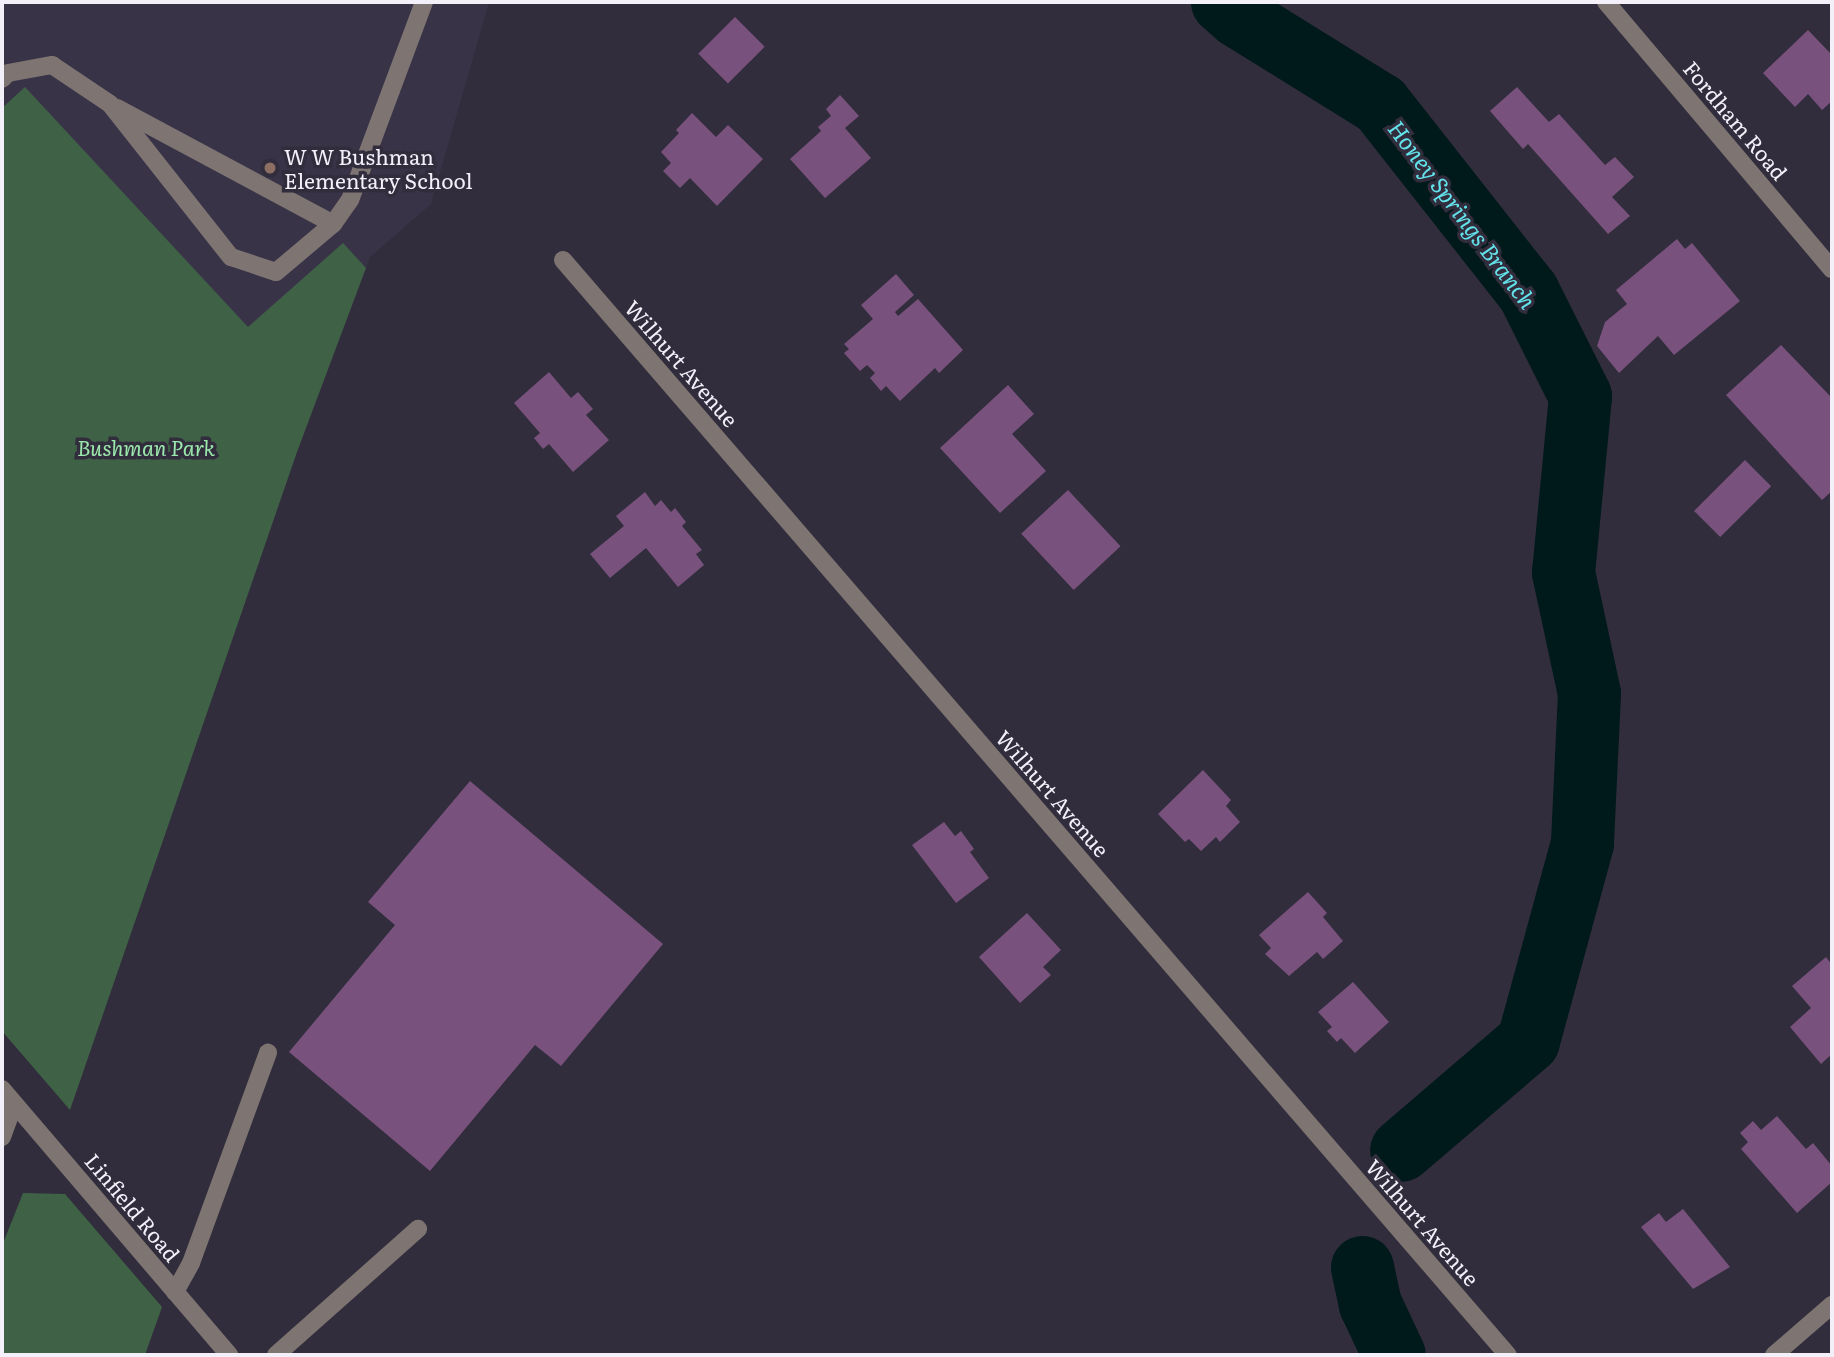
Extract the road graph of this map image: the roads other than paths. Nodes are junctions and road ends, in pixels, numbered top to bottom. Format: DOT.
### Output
graph roads {
  1 [pos="424,2"];
  2 [pos="1606,2"];
  3 [pos="2,79"];
  4 [pos="110,104"];
  5 [pos="333,224"];
  6 [pos="563,260"];
  7 [pos="1832,269"];
  8 [pos="268,1053"];
  9 [pos="2,1089"];
  10 [pos="14,1104"];
  11 [pos="2,1138"];
  12 [pos="418,1229"];
  13 [pos="175,1292"];
  14 [pos="1832,1305"];
  15 [pos="229,1355"];
  16 [pos="276,1355"];
  17 [pos="1508,1355"];
  18 [pos="1774,1355"];
  1 -- 5 [label="street"];
  2 -- 7 [label="street, Fordham Road"];
  3 -- 4 [label="street"];
  4 -- 5 [label="street"];
  4 -- 5 [label="street"];
  6 -- 17 [label="street, Wilhurt Avenue"];
  8 -- 13 [label="street"];
  9 -- 10 [label="street, Linfield Road"];
  10 -- 11 [label="street"];
  10 -- 13 [label="street, Linfield Road"];
  12 -- 16 [label="street"];
  13 -- 15 [label="street, Linfield Road"];
  14 -- 18 [label="street"];
}
